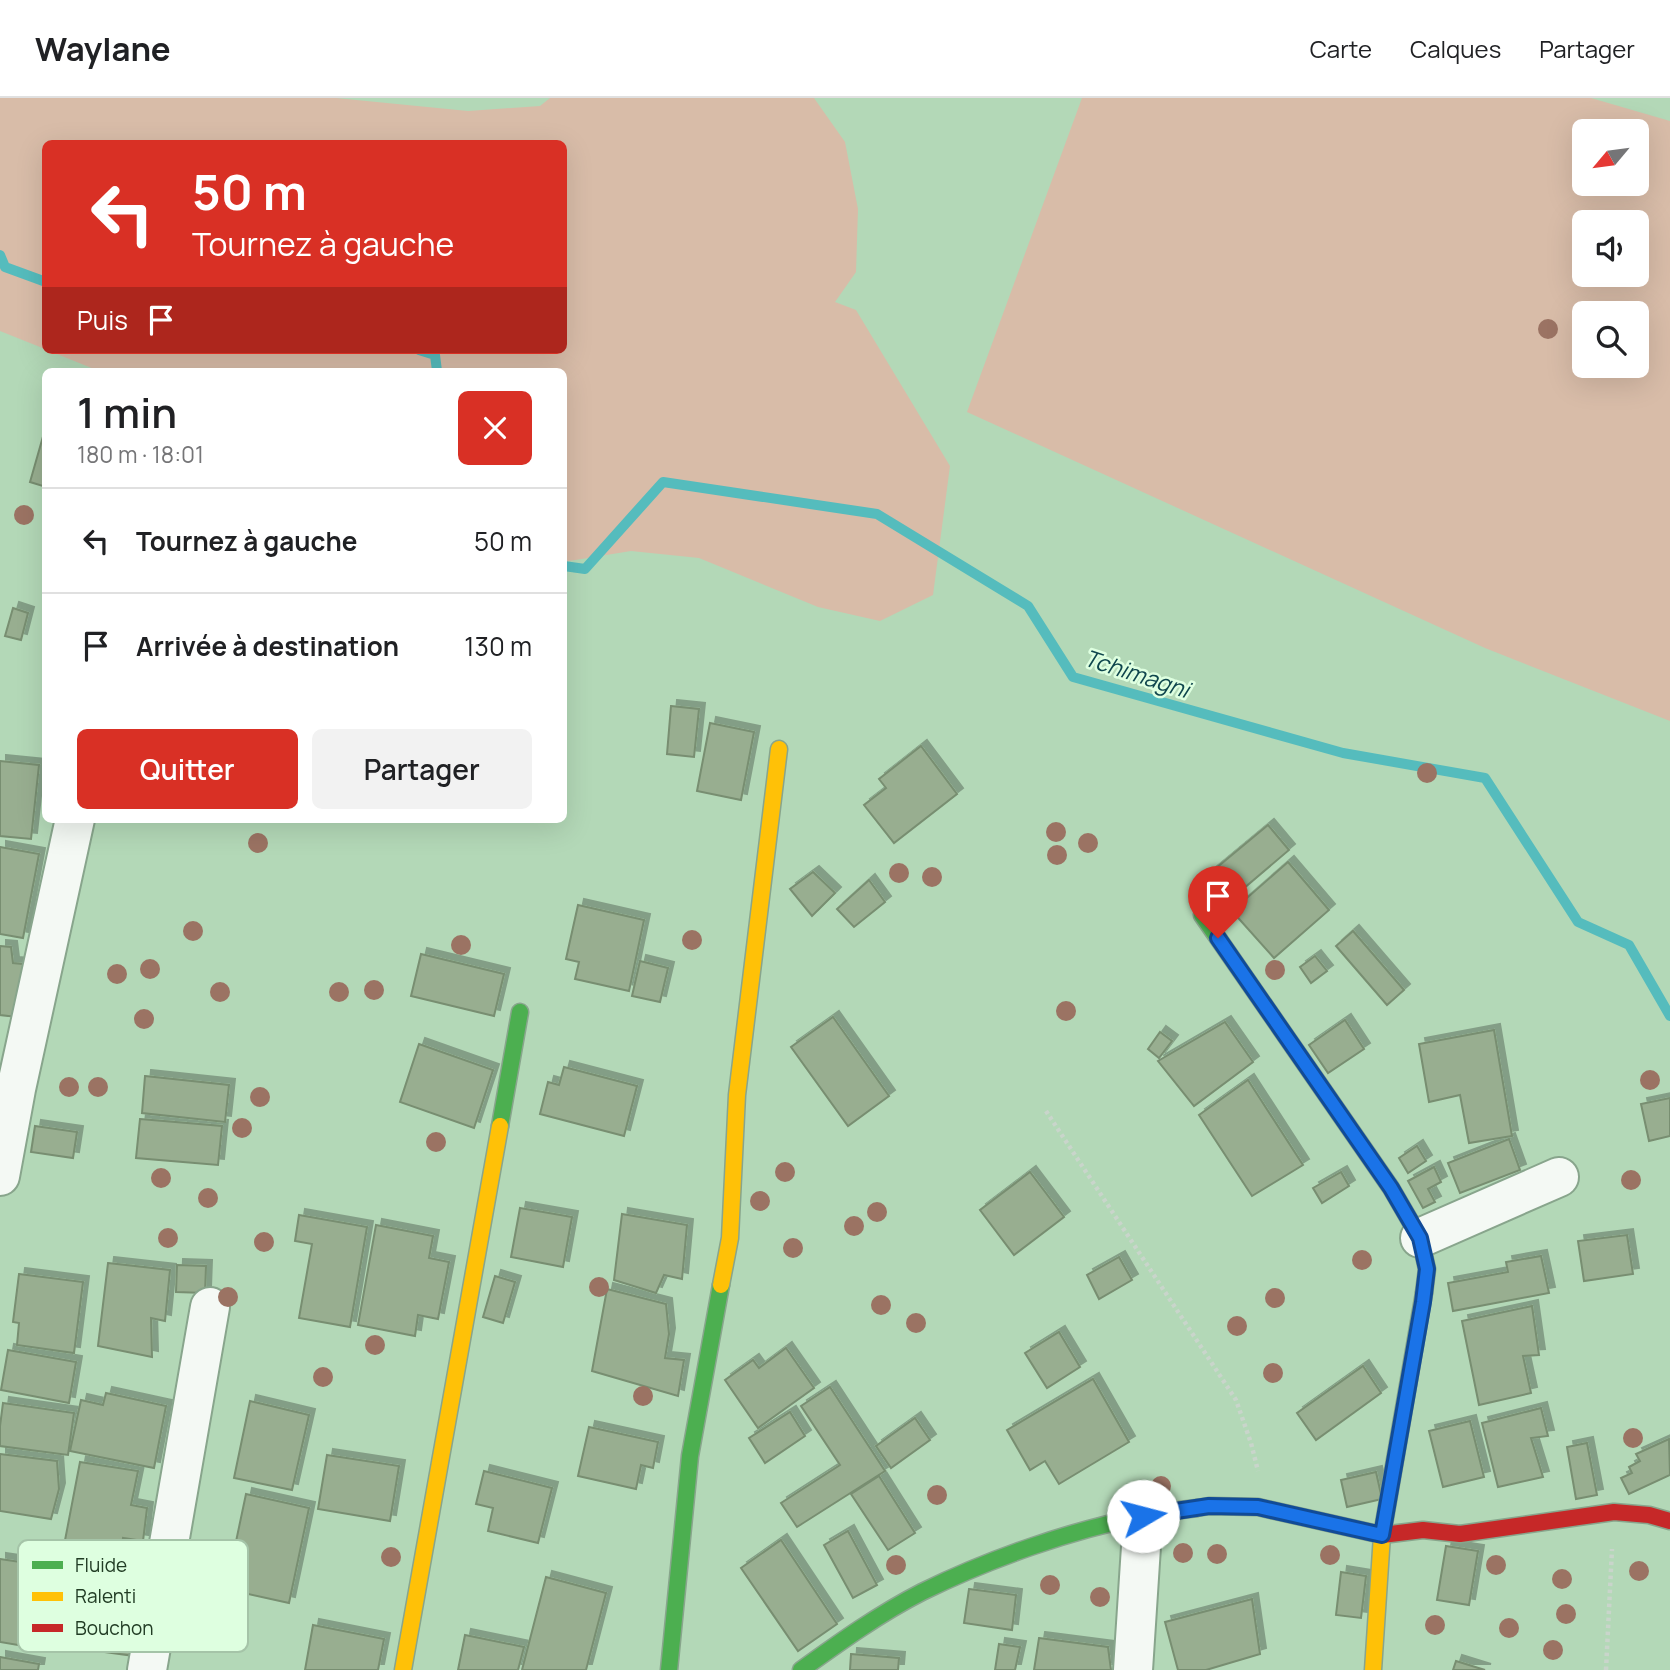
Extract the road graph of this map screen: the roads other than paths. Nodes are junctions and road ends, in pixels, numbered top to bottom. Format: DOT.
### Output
graph roads {
  1 [pos="779,749"];
  2 [pos="74,823"];
  3 [pos="1202,915"];
  4 [pos="520,1012"];
  5 [pos="0,1176"];
  6 [pos="1559,1177"];
  7 [pos="1420,1238"];
  8 [pos="210,1307"];
  9 [pos="1143,1516"];
  10 [pos="1670,1521"];
  11 [pos="1382,1535"];
  12 [pos="170,1540"];
  13 [pos="150,1652"];
  14 [pos="147,1670"];
  15 [pos="403,1670"];
  16 [pos="669,1670"];
  17 [pos="801,1670"];
  18 [pos="1133,1670"];
  19 [pos="1373,1670"];
  1 -- 16 [label="street"];
  2 -- 5 [label="street"];
  3 -- 7 [label="street"];
  4 -- 15 [label="street"];
  6 -- 7 [label="street"];
  7 -- 11 [label="street"];
  8 -- 12 [label="street"];
  9 -- 11 [label="street"];
  9 -- 17 [label="street"];
  9 -- 18 [label="street"];
  10 -- 11 [label="street"];
  11 -- 19 [label="street"];
  13 -- 14 [label="street"];
}
